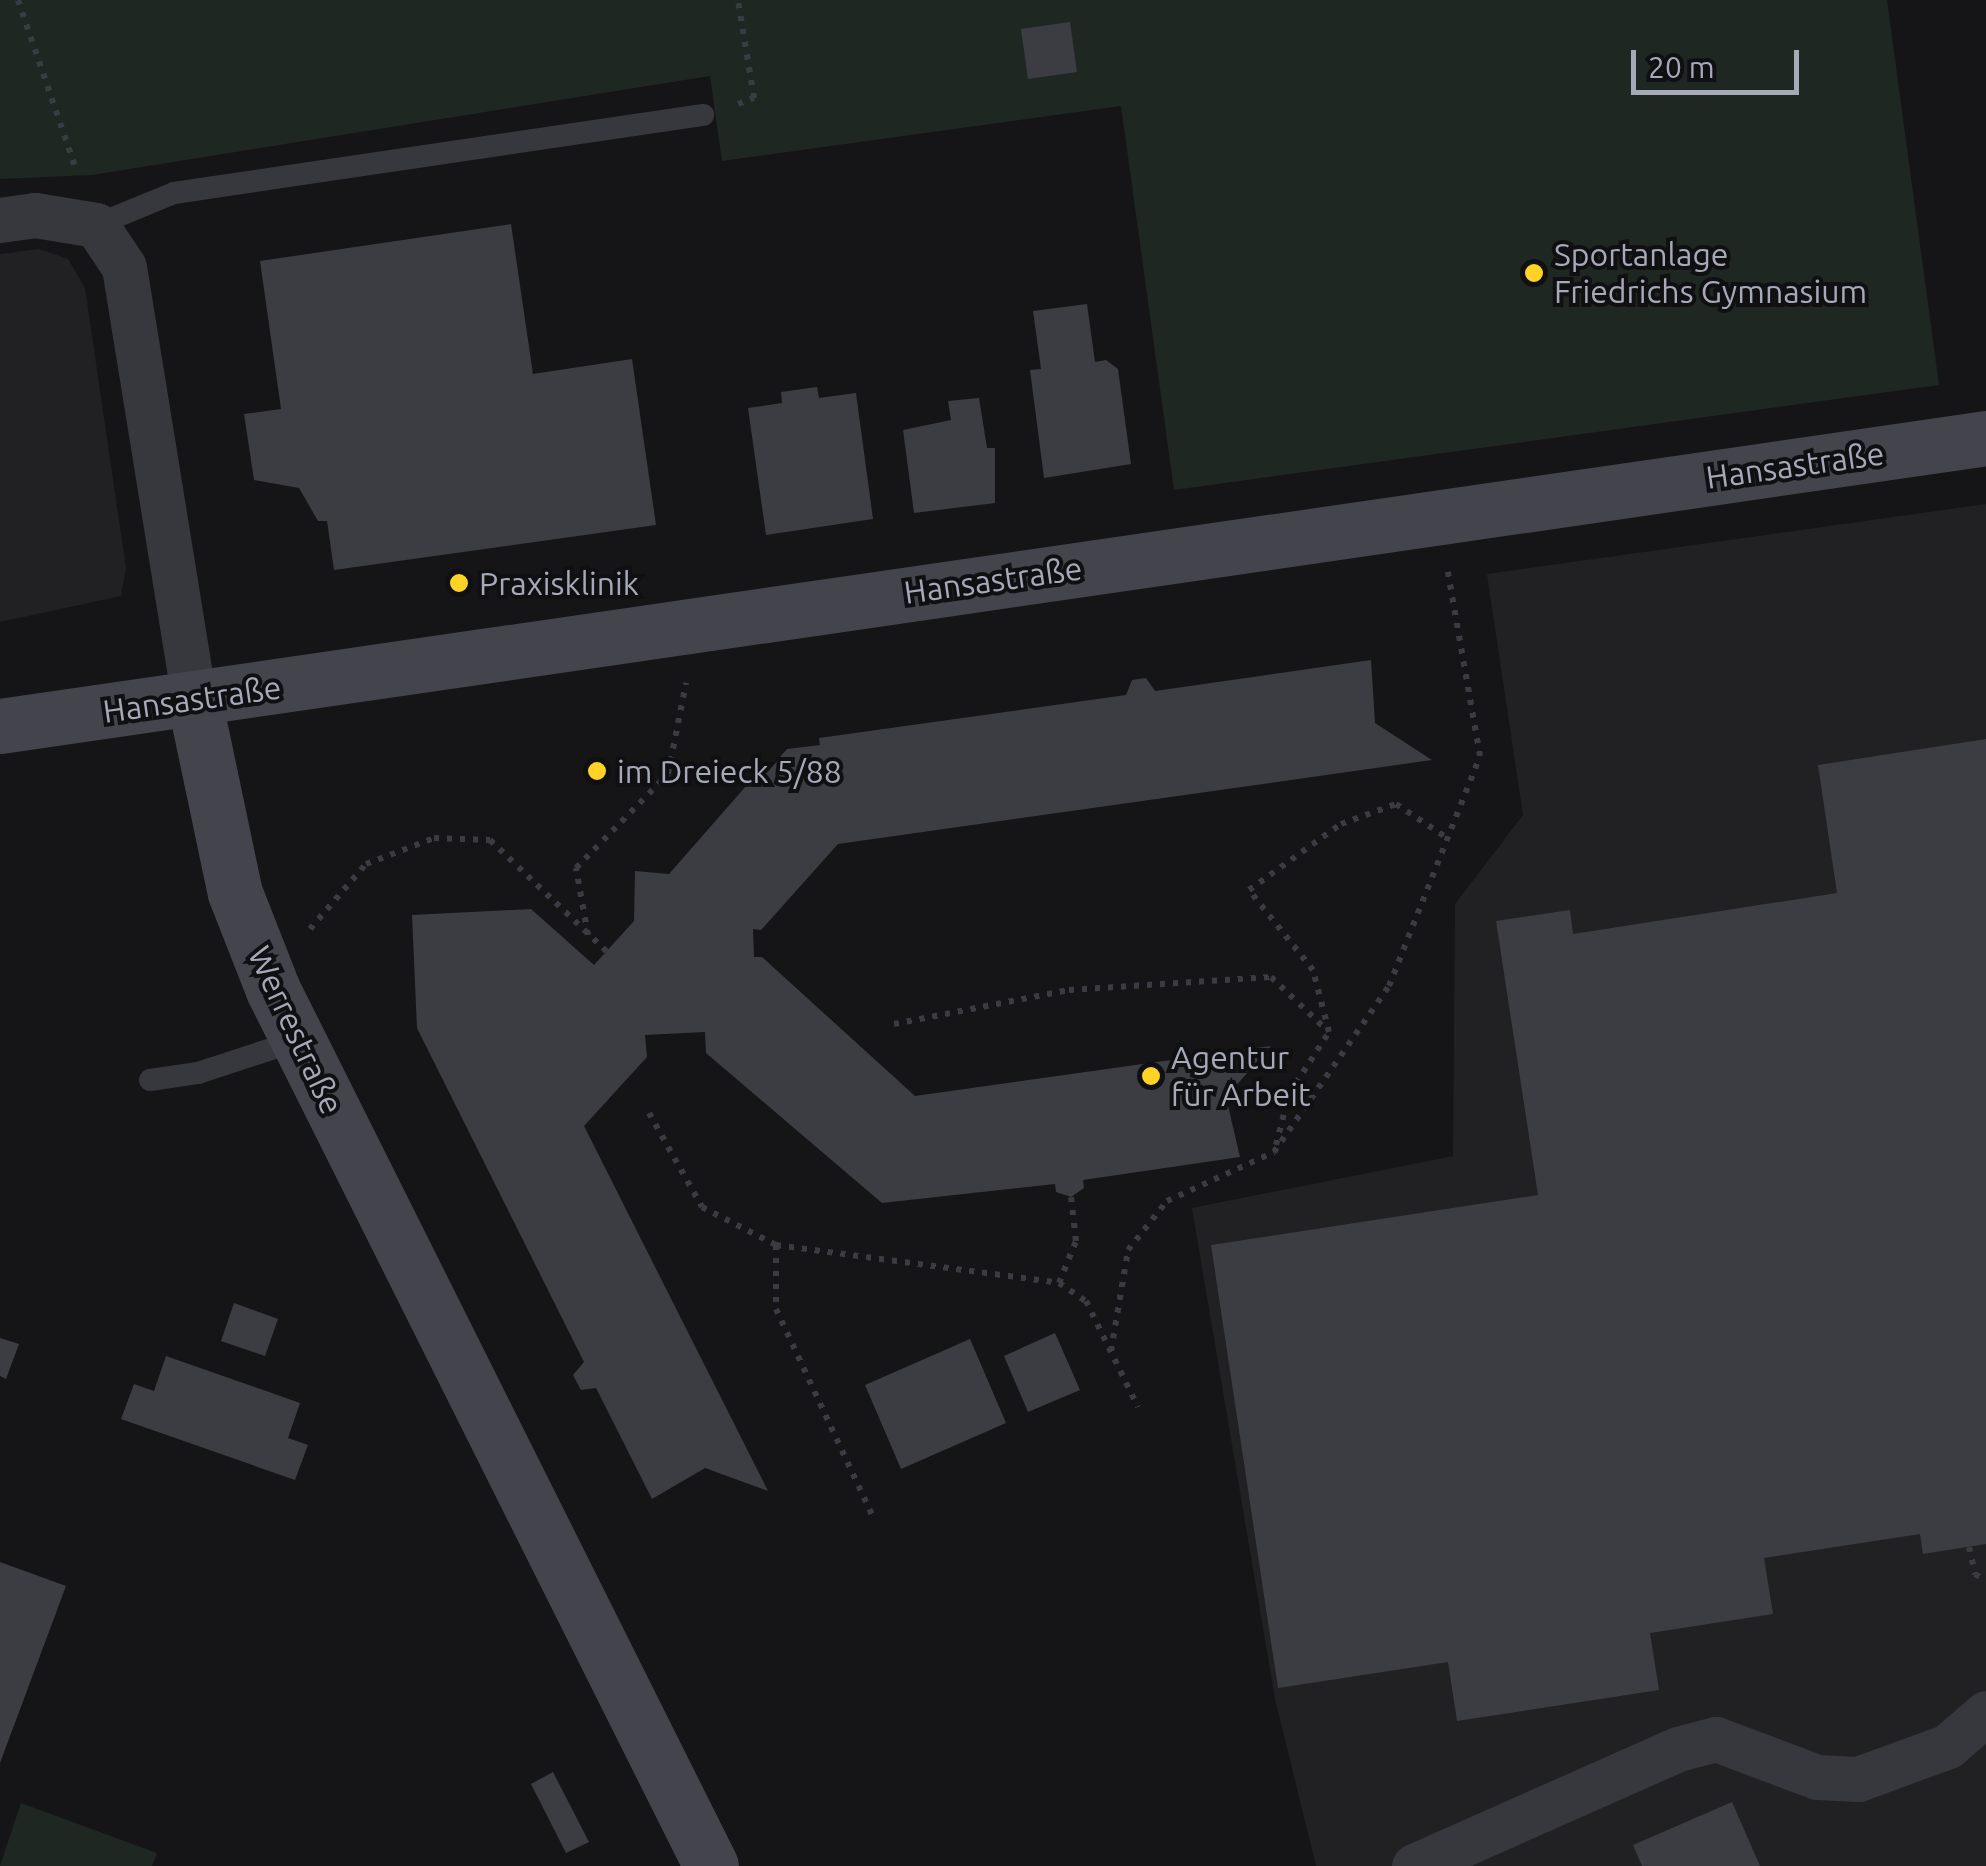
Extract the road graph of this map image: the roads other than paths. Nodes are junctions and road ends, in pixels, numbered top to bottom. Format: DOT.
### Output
graph roads {
  1 [pos="704,115"];
  2 [pos="0,220"];
  3 [pos="96,225"];
  4 [pos="1986,438"];
  5 [pos="194,699"];
  6 [pos="0,726"];
  7 [pos="298,1040"];
  8 [pos="150,1080"];
  9 [pos="1986,1713"];
  10 [pos="711,1866"];
  11 [pos="1414,1866"];
  1 -- 3 [label="lane"];
  2 -- 3 [label="street"];
  3 -- 5 [label="street, Werrestraße"];
  4 -- 5 [label="street, Hansastraße"];
  5 -- 6 [label="street, Hansastraße"];
  5 -- 7 [label="street, Werrestraße"];
  7 -- 8 [label="lane"];
  7 -- 10 [label="street, Werrestraße"];
  9 -- 11 [label="street"];
}
